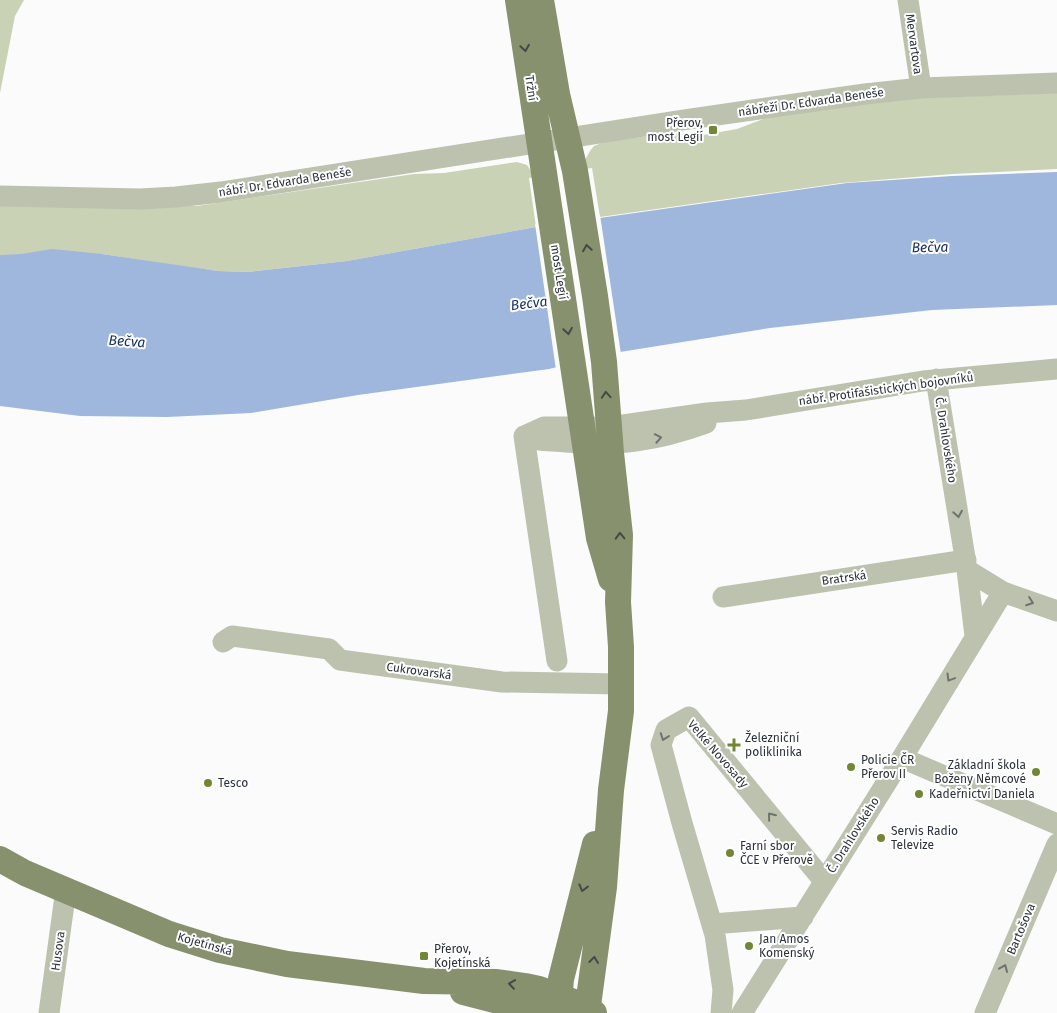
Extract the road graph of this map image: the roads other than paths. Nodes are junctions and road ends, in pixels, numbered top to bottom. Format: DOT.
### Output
graph roads {
  1 [pos="518,0"];
  2 [pos="541,0"];
  3 [pos="908,0"];
  4 [pos="1057,83"];
  5 [pos="921,88"];
  6 [pos="567,138"];
  7 [pos="539,142"];
  8 [pos="544,175"];
  9 [pos="0,196"];
  10 [pos="1057,369"];
  11 [pos="936,379"];
  12 [pos="597,436"];
  13 [pos="967,565"];
  14 [pos="1003,592"];
  15 [pos="723,596"];
  16 [pos="1057,611"];
  17 [pos="976,636"];
  18 [pos="223,642"];
  19 [pos="557,661"];
  20 [pos="621,684"];
  21 [pos="902,758"];
  22 [pos="610,790"];
  23 [pos="1057,824"];
  24 [pos="1057,844"];
  25 [pos="0,859"];
  26 [pos="824,881"];
  27 [pos="66,890"];
  28 [pos="803,917"];
  29 [pos="713,929"];
  30 [pos="554,1007"];
  31 [pos="590,1011"];
  32 [pos="49,1013"];
  33 [pos="721,1013"];
  34 [pos="742,1013"];
  35 [pos="985,1013"];
  1 -- 7 [label="main road, Tržní, one-way"];
  2 -- 6 [label="main road, Tržní"];
  3 -- 5 [label="street, Mervartova"];
  4 -- 5 [label="street, nábřeží Dr. Edvarda Beneše"];
  5 -- 6 [label="street, nábřeží Dr. Edvarda Beneše"];
  6 -- 7 [label="street, nábř. Dr. Edvarda Beneše"];
  12 -- 6 [label="main road, Tržní, one-way"];
  7 -- 8 [label="main road, Tržní"];
  7 -- 9 [label="street, nábř. Dr. Edvarda Beneše"];
  8 -- 12 [label="main road, most Legií, one-way"];
  10 -- 11 [label="street, nábř. Protifašistických bojovníků"];
  11 -- 12 [label="street, nábř. Protifašistických bojovníků"];
  11 -- 13 [label="street, Č. Drahlovského, one-way"];
  12 -- 19 [label="street"];
  12 -- 20 [label="main road"];
  13 -- 14 [label="street"];
  13 -- 15 [label="street, Bratrská"];
  13 -- 17 [label="street, Č. Drahlovského"];
  14 -- 16 [label="street, one-way"];
  14 -- 17 [label="street"];
  17 -- 21 [label="street, Č. Drahlovského, one-way"];
  18 -- 20 [label="street, Cukrovarská"];
  20 -- 22 [label="main road"];
  21 -- 23 [label="street"];
  21 -- 26 [label="street, Č. Drahlovského"];
  22 -- 30 [label="main road, one-way"];
  31 -- 22 [label="main road, one-way"];
  35 -- 24 [label="street, Bartošova, one-way"];
  25 -- 27 [label="main road, Kojetínská"];
  26 -- 28 [label="street, Č. Drahlovského"];
  26 -- 29 [label="street, Velké Novosady, one-way"];
  27 -- 30 [label="main road, Kojetínská"];
  27 -- 32 [label="street, Husova"];
  28 -- 29 [label="street"];
  28 -- 34 [label="street, Č. Drahlovského"];
  29 -- 33 [label="street"];
  30 -- 31 [label="main road, Kojetínská"];
}
